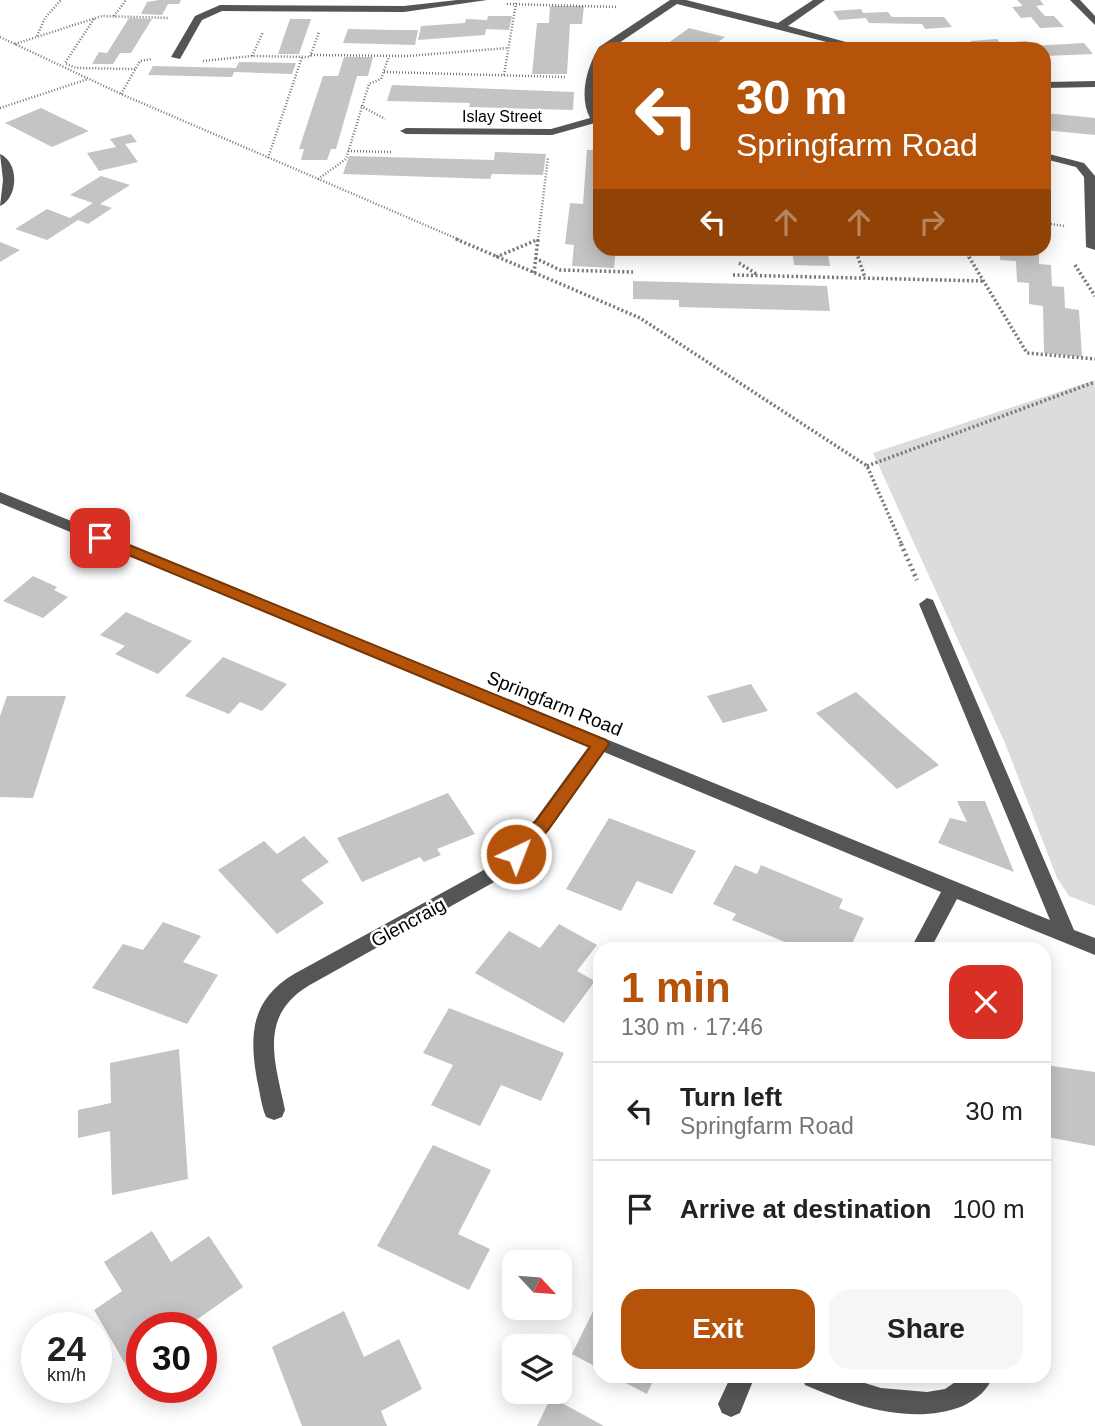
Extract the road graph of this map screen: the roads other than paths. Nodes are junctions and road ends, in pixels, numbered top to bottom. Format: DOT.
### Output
graph roads {
  1 [pos="480,0"];
  2 [pos="675,0"];
  3 [pos="820,0"];
  4 [pos="1075,0"];
  5 [pos="334,4"];
  6 [pos="1095,22"];
  7 [pos="780,26"];
  8 [pos="614,42"];
  9 [pos="840,42"];
  10 [pos="176,57"];
  11 [pos="593,82"];
  12 [pos="1095,84"];
  13 [pos="1051,85"];
  14 [pos="593,111"];
  15 [pos="593,121"];
  16 [pos="406,131"];
  17 [pos="0,157"];
  18 [pos="1051,157"];
  19 [pos="0,202"];
  20 [pos="1092,247"];
  21 [pos="0,496"];
  22 [pos="927,604"];
  23 [pos="600,744"];
  24 [pos="953,887"];
  25 [pos="1066,934"];
  26 [pos="924,942"];
  27 [pos="1095,947"];
  28 [pos="274,1110"];
  29 [pos="740,1383"];
  30 [pos="829,1383"];
  31 [pos="977,1383"];
  32 [pos="731,1404"];
  1 -- 5 [label="street"];
  2 -- 7 [label="street"];
  2 -- 8 [label="street, Islay Street"];
  3 -- 7 [label="street"];
  4 -- 6 [label="street"];
  5 -- 10 [label="street"];
  7 -- 9 [label="street"];
  11 -- 14 [label="street, Islay Street"];
  12 -- 13 [label="street"];
  15 -- 16 [label="street, Islay Street"];
  17 -- 19 [label="street"];
  18 -- 20 [label="street"];
  21 -- 23 [label="street, Springfarm Road"];
  22 -- 25 [label="street"];
  23 -- 24 [label="street, Springfarm Road"];
  23 -- 28 [label="street, Glencraig"];
  24 -- 25 [label="street, Springfarm Road"];
  24 -- 26 [label="street"];
  25 -- 27 [label="street, Springfarm Road"];
  29 -- 32 [label="street"];
  30 -- 31 [label="street"];
}
